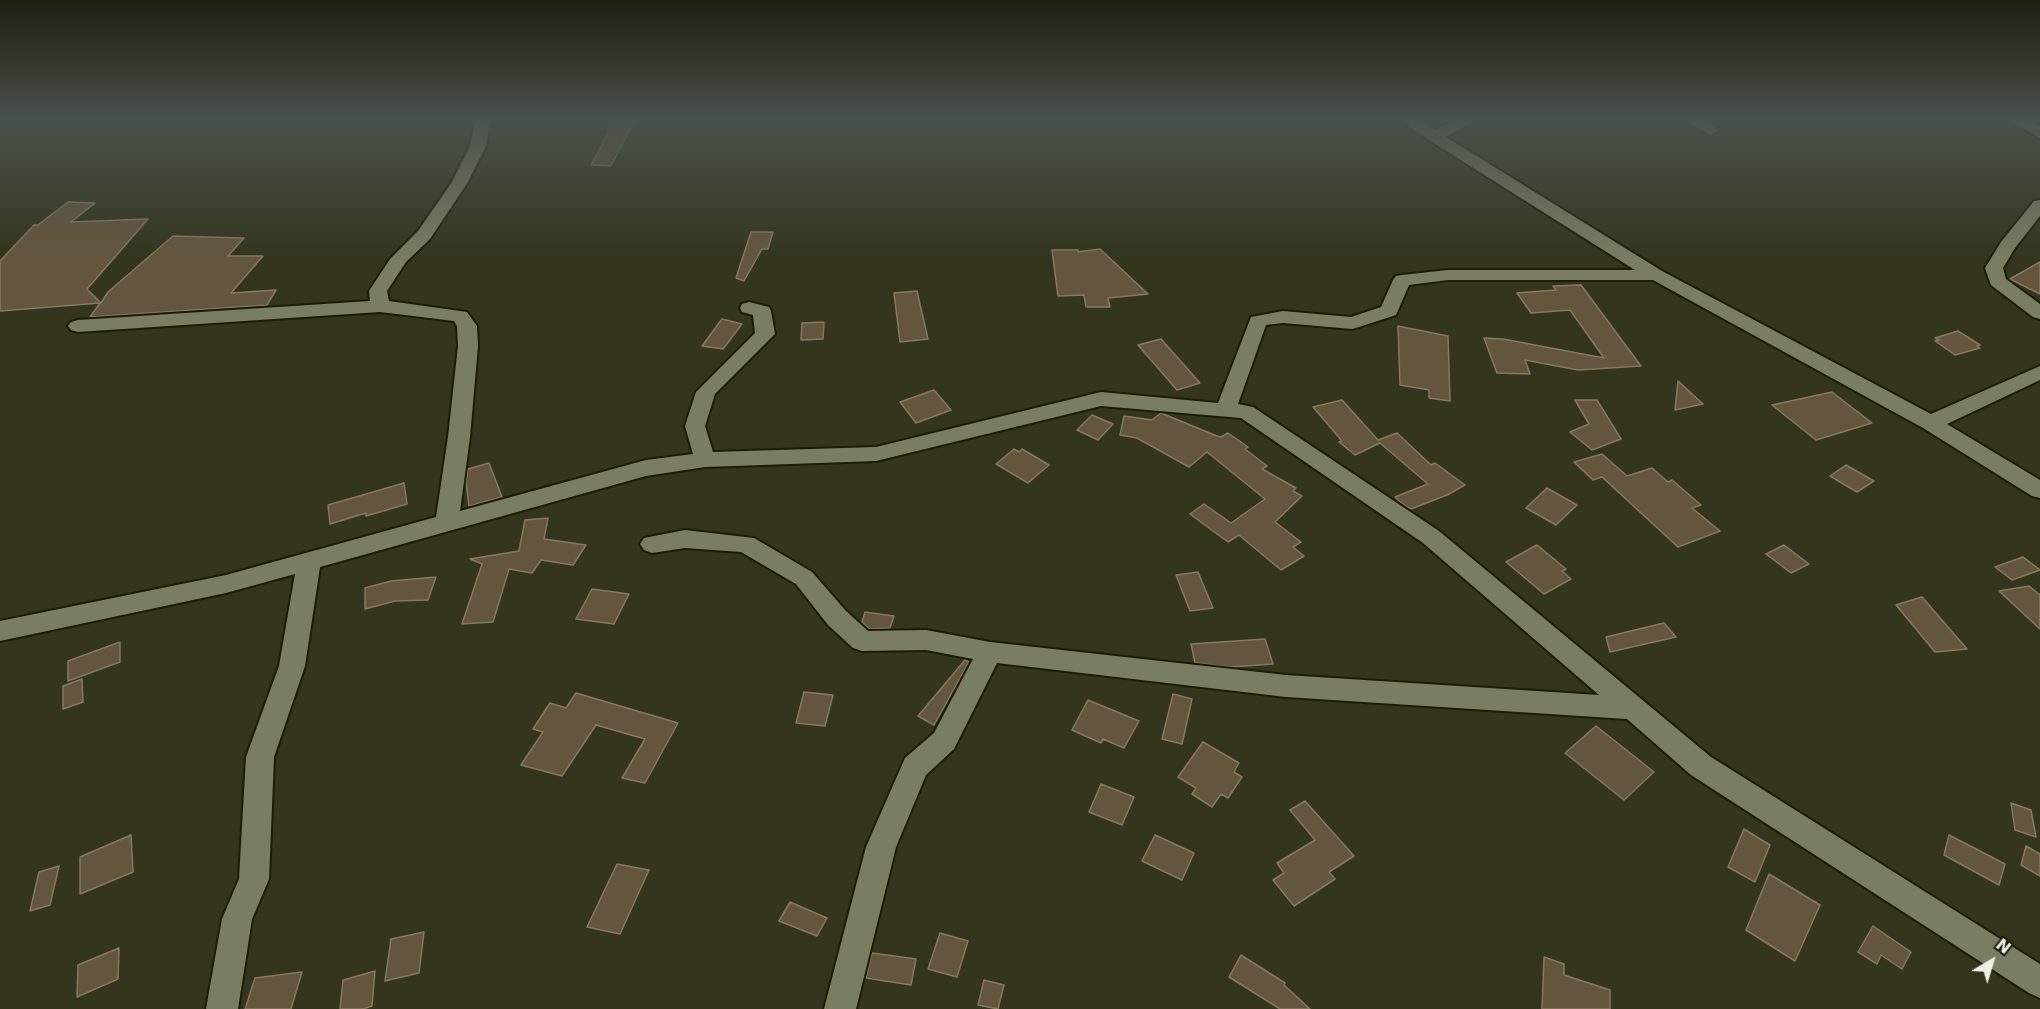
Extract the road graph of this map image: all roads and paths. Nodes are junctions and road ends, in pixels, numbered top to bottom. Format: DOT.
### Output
graph roads {
  1 [pos="467,167"];
  2 [pos="1484,167"];
  3 [pos="2040,205"];
  4 [pos="1656,275"];
  5 [pos="380,306"];
  6 [pos="749,308"];
  7 [pos="2040,313"];
  8 [pos="78,326"];
  9 [pos="2040,372"];
  10 [pos="1226,410"];
  11 [pos="1930,423"];
  12 [pos="705,460"];
  13 [pos="2040,490"];
  14 [pos="447,523"];
  15 [pos="652,544"];
  16 [pos="309,561"];
  17 [pos="0,631"];
  18 [pos="990,652"];
  19 [pos="1632,708"];
  20 [pos="2040,982"];
  21 [pos="222,1009"];
  22 [pos="840,1009"];
  1 -- 5 [label="street"];
  2 -- 4 [label="street"];
  3 -- 7 [label="street"];
  4 -- 10 [label="street"];
  4 -- 11 [label="street"];
  5 -- 8 [label="street"];
  5 -- 14 [label="street"];
  6 -- 12 [label="street"];
  9 -- 11 [label="street"];
  10 -- 12 [label="street"];
  10 -- 19 [label="street"];
  11 -- 13 [label="street"];
  12 -- 14 [label="street"];
  14 -- 16 [label="street"];
  15 -- 18 [label="street"];
  16 -- 17 [label="street"];
  16 -- 21 [label="street"];
  18 -- 19 [label="street"];
  18 -- 22 [label="street"];
  19 -- 20 [label="street"];
}
